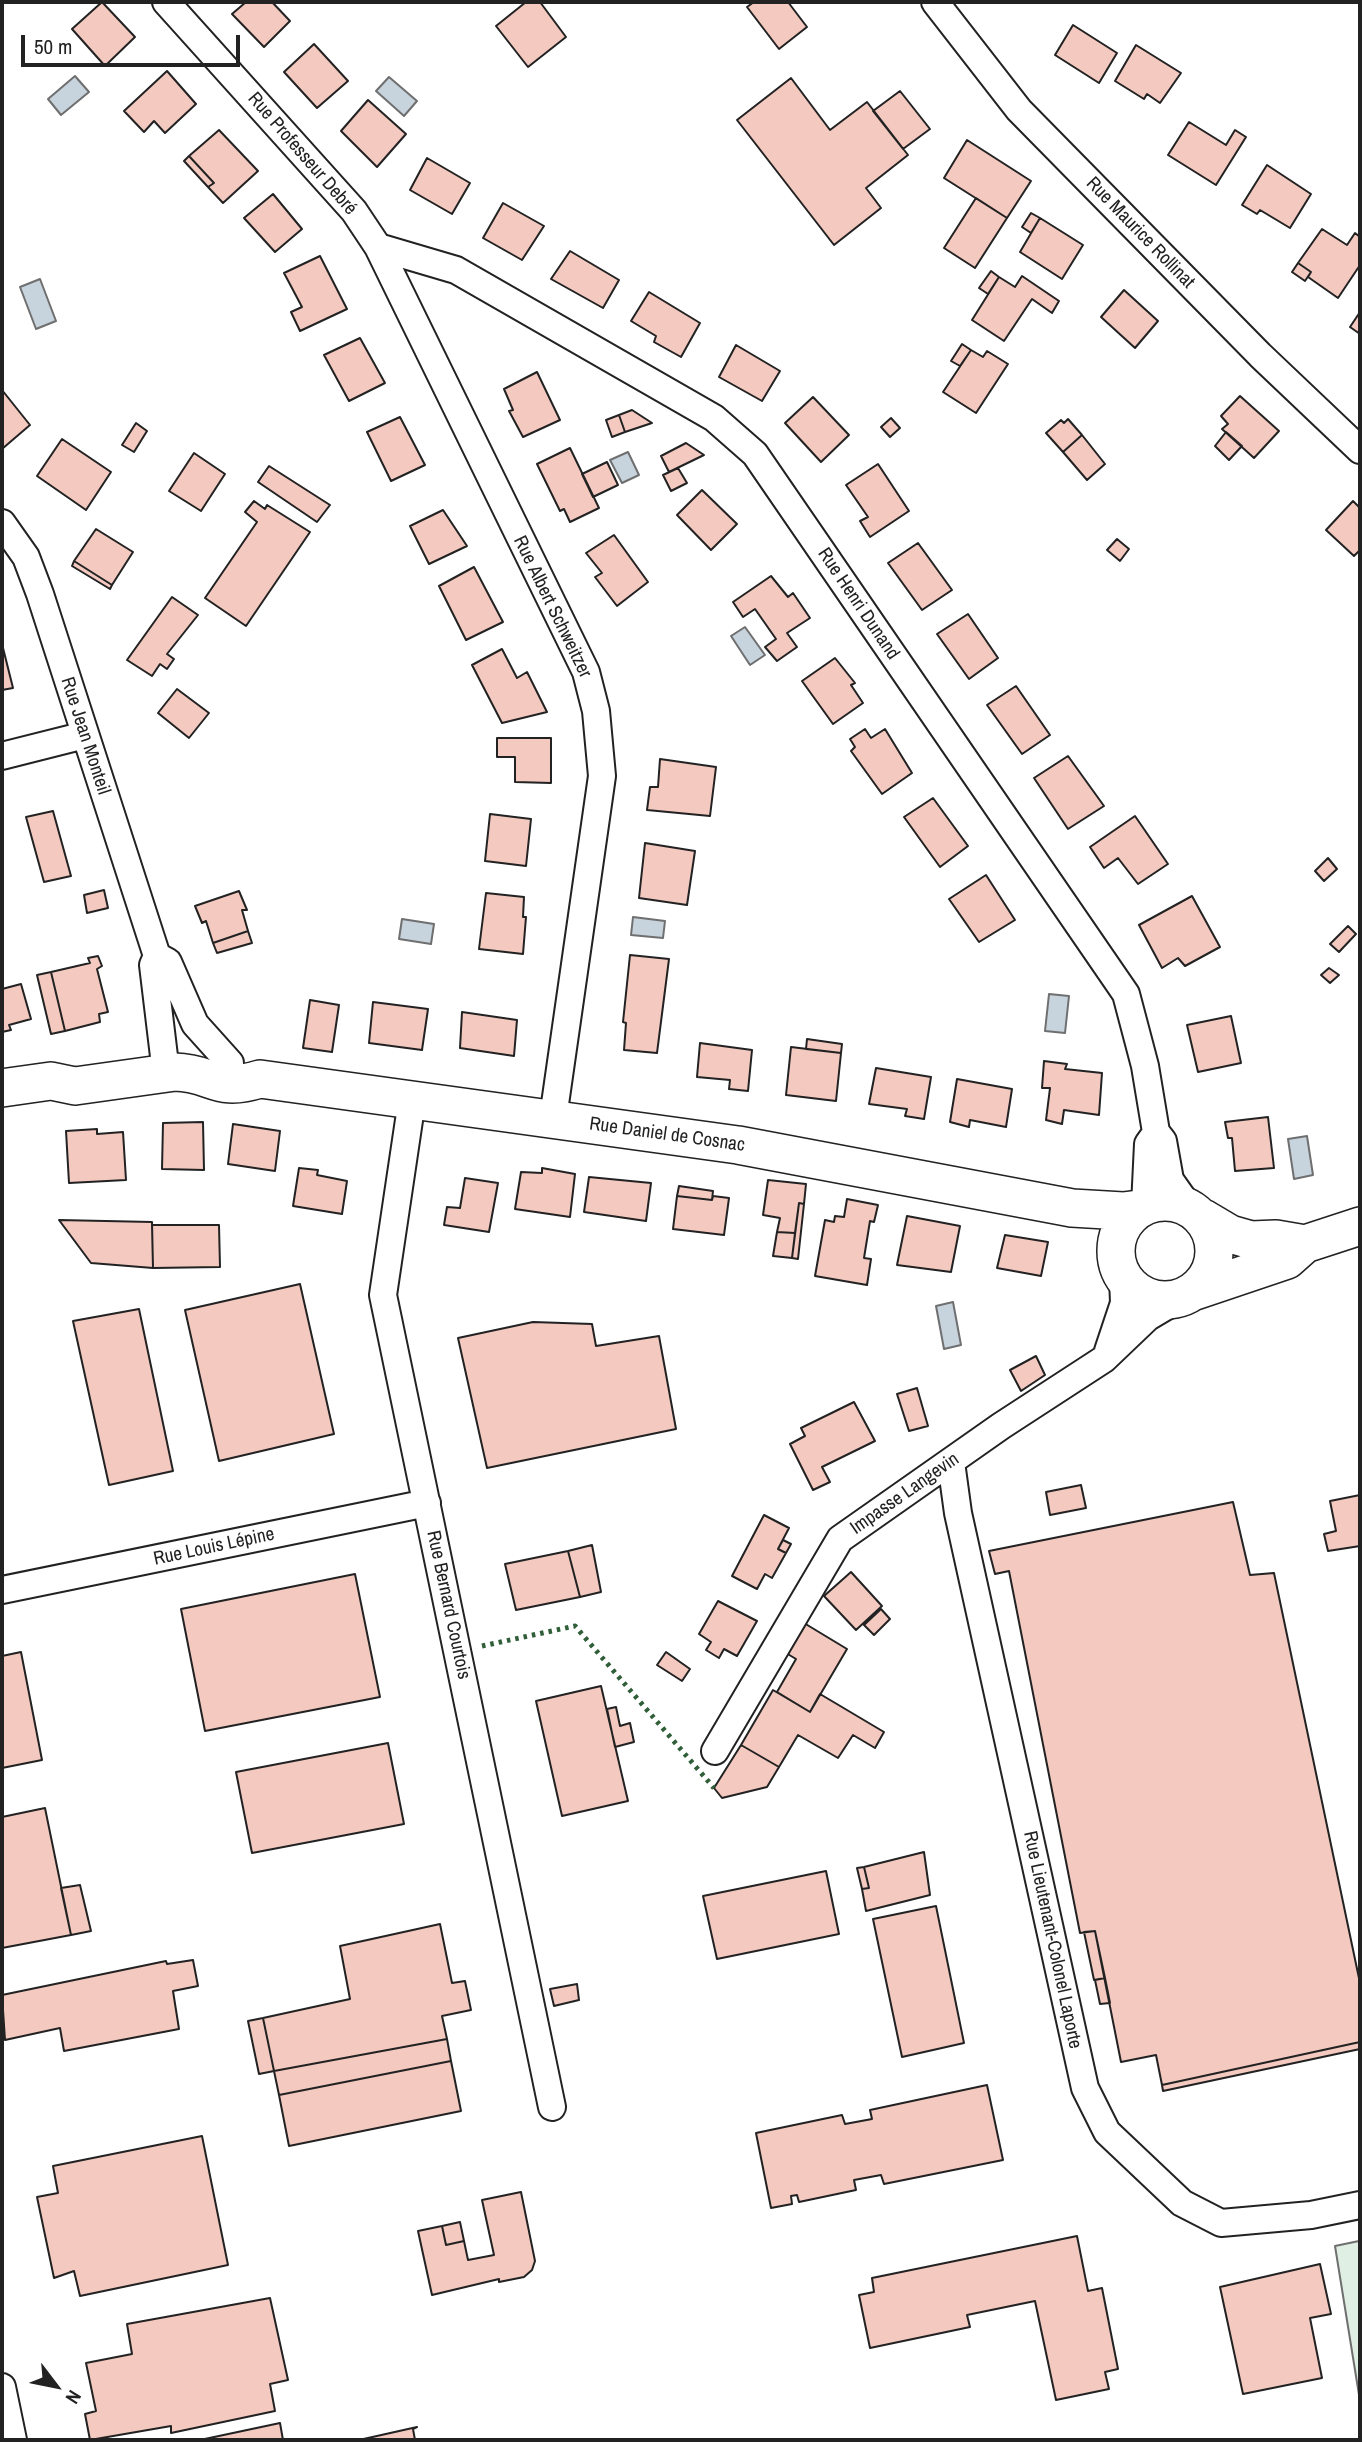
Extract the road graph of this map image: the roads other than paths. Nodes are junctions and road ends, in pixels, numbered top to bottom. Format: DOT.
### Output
graph roads {
  1 [pos="166,2"];
  2 [pos="935,2"];
  3 [pos="378,247"];
  4 [pos="1360,450"];
  5 [pos="2,523"];
  6 [pos="85,735"];
  7 [pos="2,756"];
  8 [pos="156,956"];
  9 [pos="165,1061"];
  10 [pos="245,1071"];
  11 [pos="2,1088"];
  12 [pos="412,1100"];
  13 [pos="553,1118"];
  14 [pos="1156,1132"];
  15 [pos="1072,1208"];
  16 [pos="1142,1208"];
  17 [pos="1196,1212"];
  18 [pos="1360,1226"];
  19 [pos="1305,1244"];
  20 [pos="1120,1270"];
  21 [pos="1187,1295"];
  22 [pos="1104,1359"];
  23 [pos="951,1462"];
  24 [pos="427,1503"];
  25 [pos="2,1590"];
  26 [pos="715,1751"];
  27 [pos="552,2107"];
  28 [pos="1360,2205"];
  29 [pos="2,2388"];
  30 [pos="13,2440"];
  1 -- 3 [label="street, Rue Professeur Debré"];
  2 -- 4 [label="street, Rue Maurice Rollinat"];
  3 -- 13 [label="street, Rue Albert Schweitzer"];
  3 -- 14 [label="street, Rue Henri Dunand"];
  5 -- 6 [label="street, Rue Jean Monteil"];
  6 -- 7 [label="street"];
  6 -- 8 [label="street, Rue Jean Monteil"];
  8 -- 9 [label="street, Rue Jean Monteil"];
  8 -- 10 [label="street, Rue Jean Monteil"];
  9 -- 10 [label="street, Rue Daniel de Cosnac"];
  9 -- 11 [label="street, Rue Daniel de Cosnac"];
  10 -- 12 [label="street, Rue Daniel de Cosnac"];
  12 -- 13 [label="street, Rue Daniel de Cosnac"];
  12 -- 24 [label="street, Rue Bernard Courtois"];
  13 -- 15 [label="street, Rue Daniel de Cosnac"];
  14 -- 16 [label="street, Rue Henri Dunand"];
  14 -- 17 [label="street, Rue Henri Dunand"];
  15 -- 16 [label="street, Rue Daniel de Cosnac"];
  15 -- 20 [label="street"];
  16 -- 17 [label="street"];
  16 -- 20 [label="street"];
  17 -- 19 [label="street"];
  17 -- 21 [label="street"];
  18 -- 19 [label="street"];
  19 -- 21 [label="street"];
  20 -- 21 [label="street"];
  20 -- 22 [label="street"];
  21 -- 22 [label="street, Impasse Langevin"];
  22 -- 23 [label="street, Impasse Langevin"];
  23 -- 26 [label="street, Impasse Langevin"];
  23 -- 28 [label="street, Rue Lieutenant-Colonel Laporte"];
  24 -- 25 [label="street, Rue Louis Lépine"];
  24 -- 27 [label="street, Rue Bernard Courtois"];
  29 -- 30 [label="street"];
}
